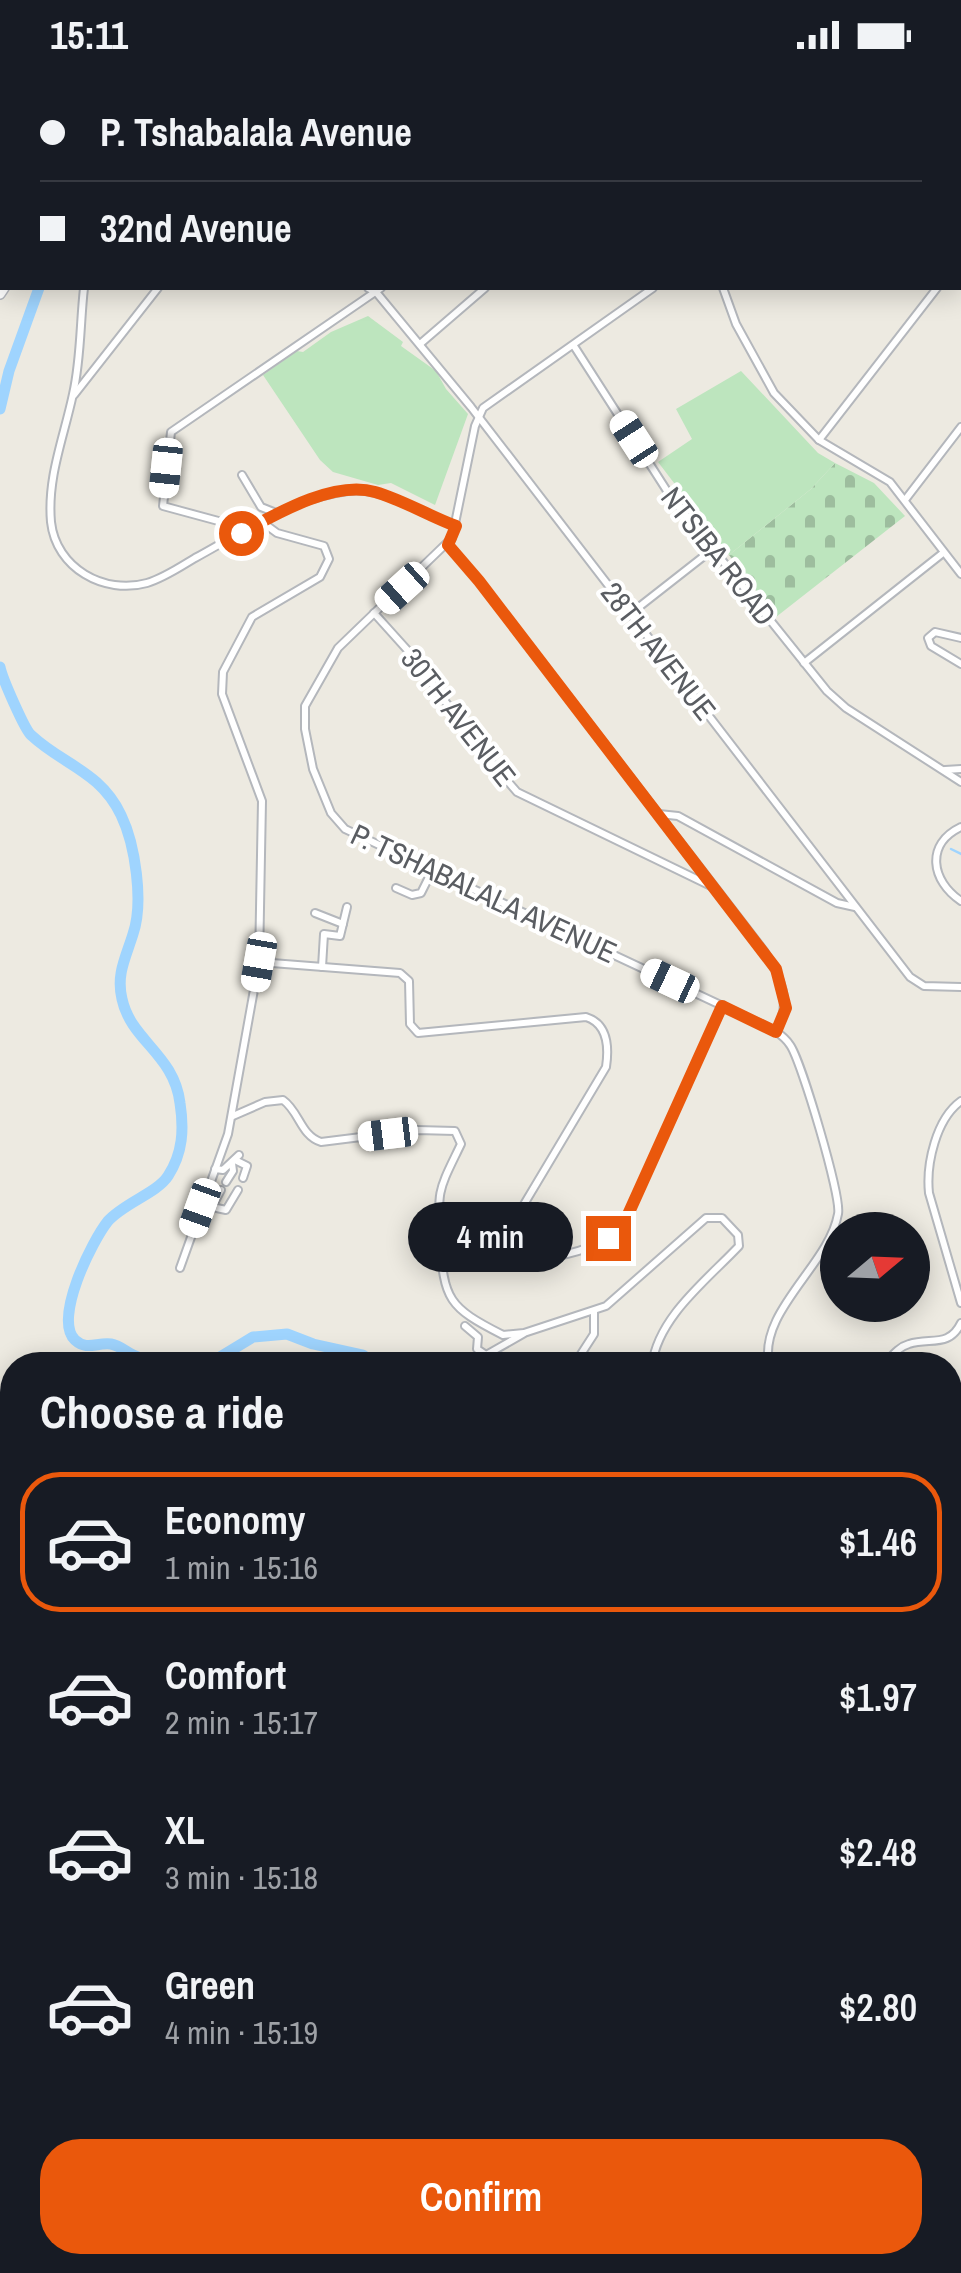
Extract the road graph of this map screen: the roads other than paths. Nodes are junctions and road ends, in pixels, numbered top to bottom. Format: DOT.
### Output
graph roads {
  1 [pos="84,290"];
  2 [pos="156,290"];
  3 [pos="374,290"];
  4 [pos="376,290"];
  5 [pos="483,290"];
  6 [pos="650,290"];
  7 [pos="725,290"];
  8 [pos="935,290"];
  9 [pos="420,344"];
  10 [pos="574,346"];
  11 [pos="73,396"];
  12 [pos="477,417"];
  13 [pos="961,427"];
  14 [pos="818,440"];
  15 [pos="242,476"];
  16 [pos="904,500"];
  17 [pos="277,513"];
  18 [pos="262,522"];
  19 [pos="456,526"];
  20 [pos="241,533"];
  21 [pos="448,545"];
  22 [pos="713,550"];
  23 [pos="943,553"];
  24 [pos="961,574"];
  25 [pos="374,614"];
  26 [pos="630,614"];
  27 [pos="961,638"];
  28 [pos="804,663"];
  29 [pos="961,664"];
  30 [pos="961,769"];
  31 [pos="944,771"];
  32 [pos="961,782"];
  33 [pos="659,814"];
  34 [pos="961,827"];
  35 [pos="432,871"];
  36 [pos="714,887"];
  37 [pos="396,888"];
  38 [pos="961,901"];
  39 [pos="347,907"];
  40 [pos="856,907"];
  41 [pos="315,913"];
  42 [pos="342,924"];
  43 [pos="259,962"];
  44 [pos="322,967"];
  45 [pos="961,987"];
  46 [pos="722,1006"];
  47 [pos="776,1032"];
  48 [pos="961,1101"];
  49 [pos="233,1116"];
  50 [pos="235,1159"];
  51 [pos="215,1169"];
  52 [pos="243,1178"];
  53 [pos="238,1190"];
  54 [pos="212,1206"];
  55 [pos="200,1208"];
  56 [pos="180,1268"];
  57 [pos="961,1303"];
  58 [pos="594,1312"];
  59 [pos="961,1323"];
  60 [pos="465,1326"];
  61 [pos="524,1333"];
  62 [pos="483,1352"];
  63 [pos="491,1352"];
  64 [pos="582,1352"];
  65 [pos="654,1352"];
  66 [pos="768,1352"];
  67 [pos="897,1352"];
  1 -- 11 [label="street"];
  2 -- 11 [label="street"];
  3 -- 20 [label="street"];
  4 -- 9 [label="street, 28TH AVENUE"];
  5 -- 9 [label="street"];
  6 -- 10 [label="street"];
  7 -- 14 [label="street"];
  8 -- 14 [label="street"];
  9 -- 12 [label="street, 28TH AVENUE"];
  10 -- 12 [label="street"];
  10 -- 22 [label="street, NTSIBA ROAD"];
  11 -- 20 [label="street"];
  12 -- 19 [label="street, P. TSHABALALA AVENUE"];
  12 -- 26 [label="street, 28TH AVENUE"];
  13 -- 16 [label="street"];
  14 -- 16 [label="street"];
  15 -- 17 [label="street"];
  16 -- 23 [label="street"];
  17 -- 18 [label="street"];
  17 -- 19 [label="street"];
  18 -- 20 [label="street"];
  18 -- 43 [label="street"];
  19 -- 21 [label="street, P. TSHABALALA AVENUE"];
  21 -- 25 [label="street, P. TSHABALALA AVENUE"];
  21 -- 33 [label="street"];
  22 -- 26 [label="street"];
  22 -- 28 [label="street, NTSIBA ROAD"];
  23 -- 24 [label="street"];
  23 -- 28 [label="street"];
  25 -- 35 [label="street, P. TSHABALALA AVENUE"];
  25 -- 36 [label="street, 30TH AVENUE"];
  26 -- 40 [label="street, 28TH AVENUE"];
  27 -- 29 [label="street"];
  28 -- 31 [label="street, NTSIBA ROAD"];
  30 -- 31 [label="street"];
  31 -- 32 [label="street, NTSIBA ROAD"];
  33 -- 36 [label="street"];
  33 -- 40 [label="street"];
  34 -- 38 [label="street"];
  35 -- 37 [label="street"];
  35 -- 46 [label="street, P. TSHABALALA AVENUE"];
  36 -- 47 [label="street"];
  39 -- 42 [label="street"];
  40 -- 45 [label="street, 28TH AVENUE"];
  41 -- 42 [label="street"];
  42 -- 44 [label="street"];
  43 -- 44 [label="street"];
  43 -- 49 [label="street"];
  44 -- 46 [label="street"];
  46 -- 47 [label="street, P. TSHABALALA AVENUE"];
  47 -- 66 [label="street"];
  48 -- 57 [label="street"];
  49 -- 51 [label="street"];
  49 -- 61 [label="street"];
  50 -- 51 [label="street"];
  50 -- 52 [label="street"];
  50 -- 54 [label="street"];
  51 -- 55 [label="street"];
  53 -- 54 [label="street"];
  54 -- 55 [label="street"];
  55 -- 56 [label="street"];
  58 -- 61 [label="street"];
  58 -- 64 [label="street"];
  58 -- 65 [label="street"];
  59 -- 67 [label="street"];
  60 -- 62 [label="street"];
  61 -- 63 [label="street"];
}
